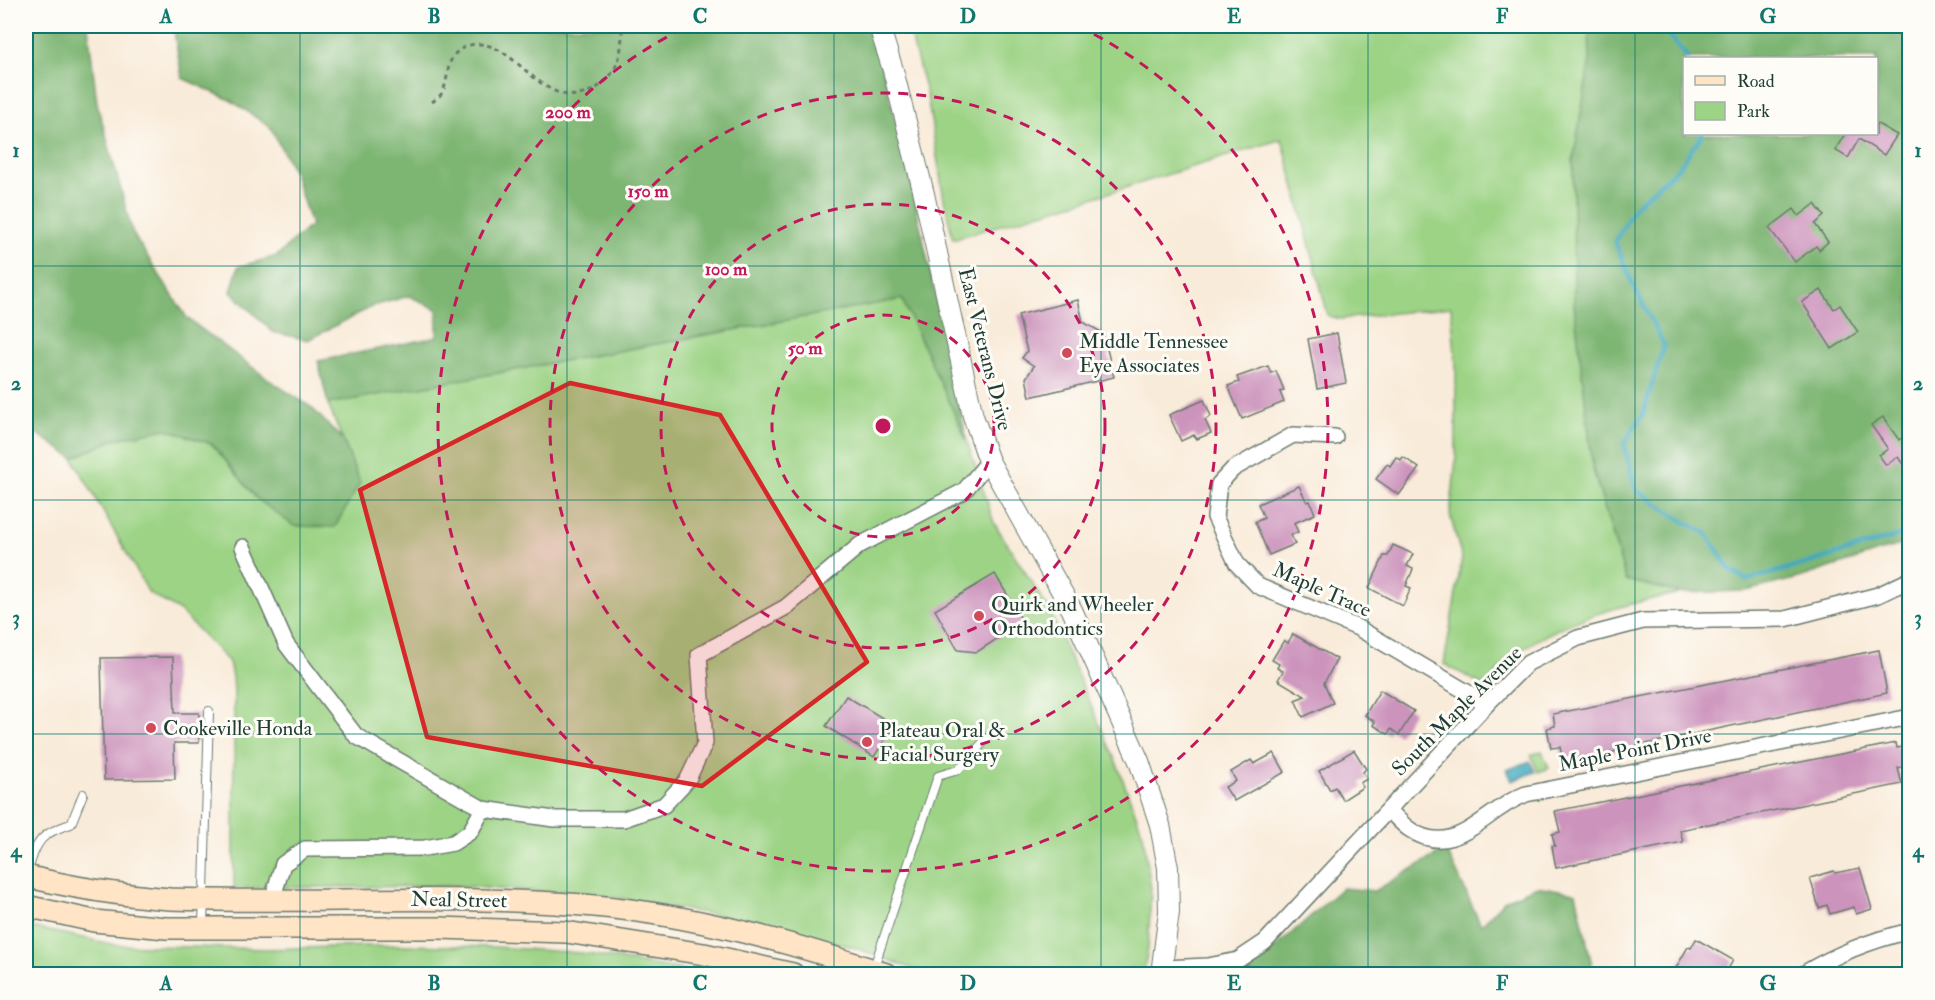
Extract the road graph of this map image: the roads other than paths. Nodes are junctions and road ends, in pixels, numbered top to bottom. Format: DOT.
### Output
graph roads {
  1 [pos="879,26"];
  2 [pos="1335,437"];
  3 [pos="989,461"];
  4 [pos="243,547"];
  5 [pos="1910,580"];
  6 [pos="1487,704"];
  7 [pos="209,711"];
  8 [pos="1910,717"];
  9 [pos="997,727"];
  10 [pos="83,794"];
  11 [pos="483,809"];
  12 [pos="1389,810"];
  13 [pos="26,876"];
  14 [pos="204,900"];
  15 [pos="272,900"];
  16 [pos="26,906"];
  17 [pos="203,929"];
  18 [pos="1910,931"];
  19 [pos="1162,971"];
  20 [pos="879,972"];
  21 [pos="794,975"];
  22 [pos="1803,975"];
  1 -- 3 [label="street, East Veterans Drive"];
  2 -- 6 [label="street, Maple Trace"];
  3 -- 11 [label="street"];
  3 -- 19 [label="street, East Veterans Drive"];
  4 -- 11 [label="street"];
  5 -- 6 [label="street, South Maple Avenue"];
  6 -- 12 [label="street, South Maple Avenue"];
  7 -- 14 [label="lane"];
  8 -- 12 [label="street, Maple Point Drive"];
  9 -- 20 [label="lane"];
  10 -- 13 [label="lane"];
  11 -- 15 [label="street"];
  12 -- 19 [label="street, South Maple Avenue"];
  13 -- 14 [label="main road, Neal Street"];
  14 -- 15 [label="main road, Neal Street"];
  14 -- 17 [label="lane"];
  15 -- 20 [label="main road, Neal Street"];
  16 -- 17 [label="main road, Neal Street"];
  17 -- 21 [label="main road, Neal Street"];
  18 -- 22 [label="street"];
}
